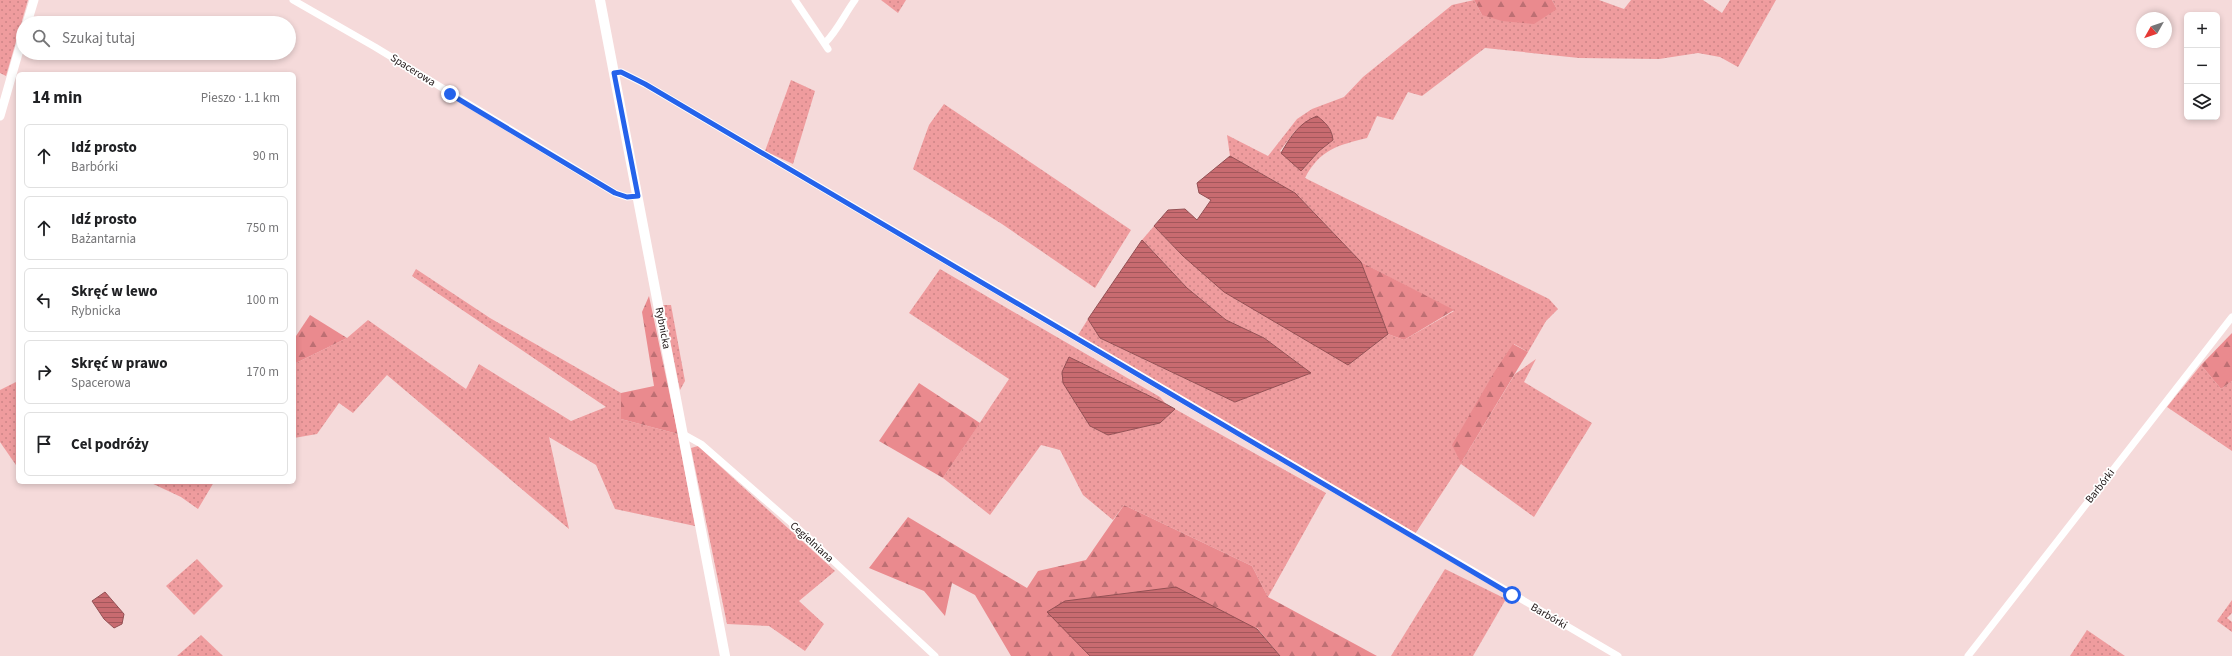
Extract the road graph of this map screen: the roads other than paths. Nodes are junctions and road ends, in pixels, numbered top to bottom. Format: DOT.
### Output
graph roads {
  1 [pos="34,0"];
  2 [pos="293,0"];
  3 [pos="600,0"];
  4 [pos="795,0"];
  5 [pos="855,0"];
  6 [pos="29,16"];
  7 [pos="16,60"];
  8 [pos="614,73"];
  9 [pos="0,116"];
  10 [pos="638,196"];
  11 [pos="2232,317"];
  12 [pos="683,434"];
  13 [pos="725,656"];
  14 [pos="935,656"];
  15 [pos="1618,656"];
  16 [pos="1968,656"];
  1 -- 6 [label="street"];
  2 -- 10 [label="street, Spacerowa"];
  3 -- 8 [label="main road, Rybnicka"];
  4 -- 5 [label="street"];
  7 -- 9 [label="street"];
  8 -- 10 [label="main road, Rybnicka"];
  8 -- 15 [label="street, Barbórki"];
  10 -- 12 [label="main road, Rybnicka"];
  11 -- 16 [label="street, Barbórki"];
  12 -- 13 [label="main road, Rybnicka"];
  12 -- 14 [label="street, Cegielniana"];
}
